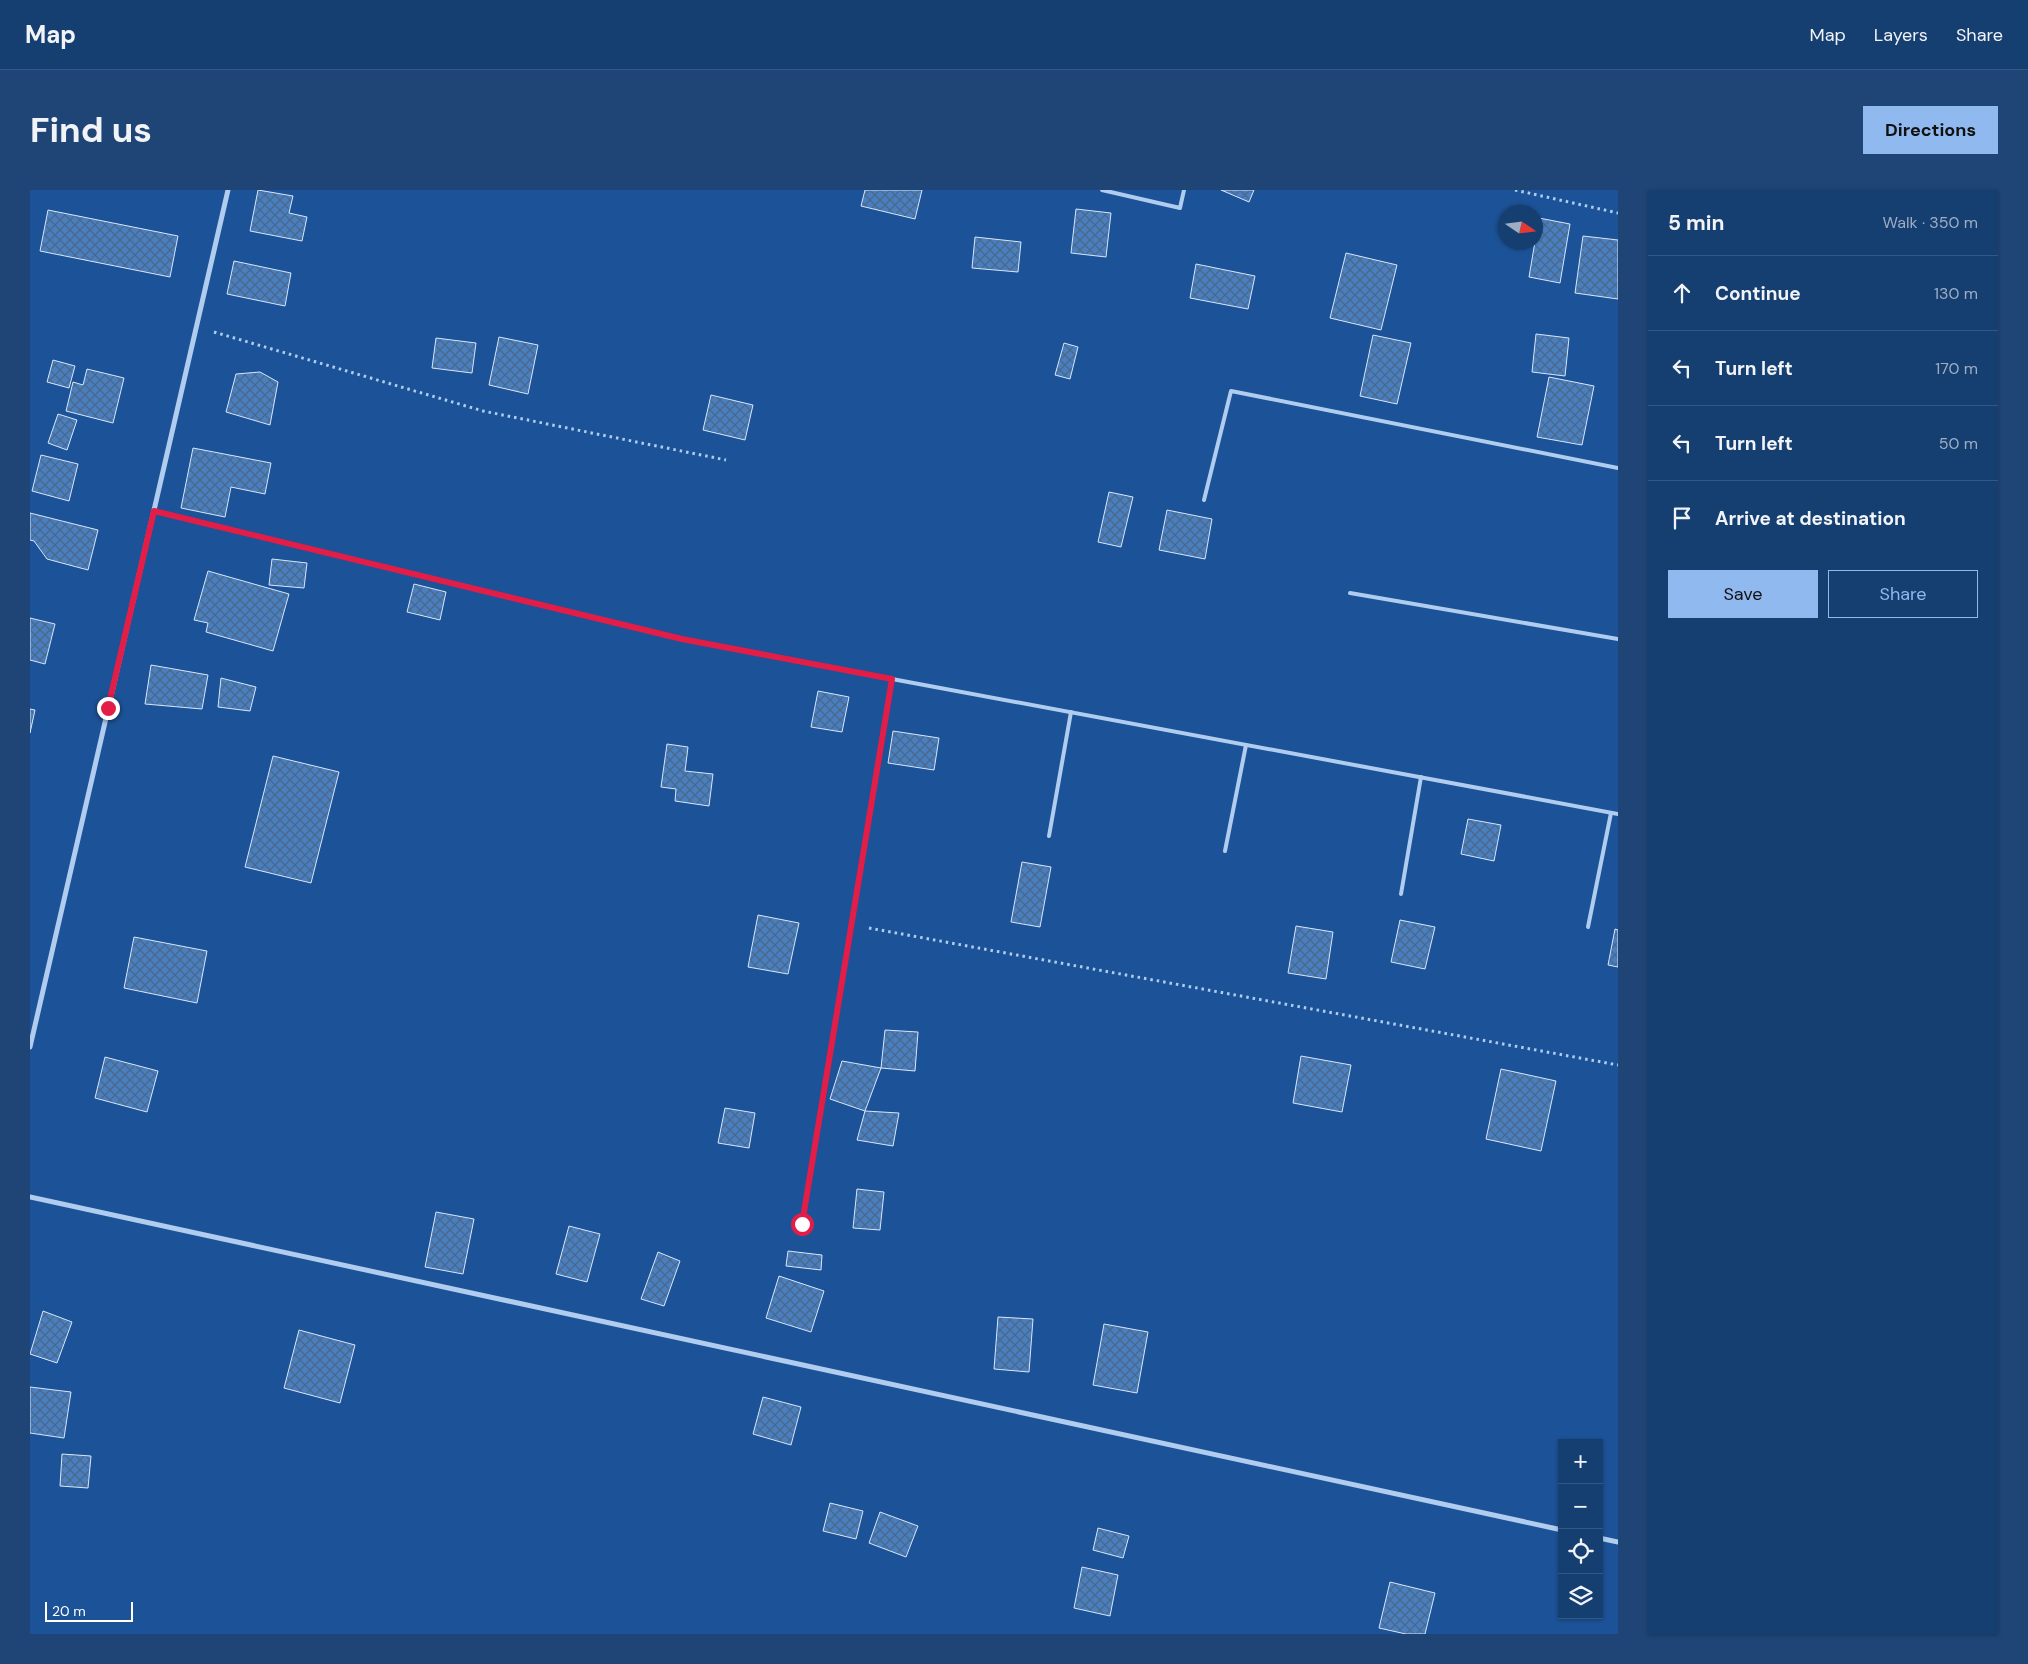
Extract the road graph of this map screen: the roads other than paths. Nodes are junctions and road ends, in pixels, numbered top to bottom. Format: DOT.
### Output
graph roads {
  1 [pos="228,190"];
  2 [pos="1102,190"];
  3 [pos="1184,190"];
  4 [pos="1618,468"];
  5 [pos="1204,500"];
  6 [pos="1350,593"];
  7 [pos="1618,639"];
  8 [pos="1071,712"];
  9 [pos="1246,745"];
  10 [pos="1421,777"];
  11 [pos="1611,813"];
  12 [pos="1618,814"];
  13 [pos="1049,836"];
  14 [pos="1225,851"];
  15 [pos="1401,894"];
  16 [pos="1588,927"];
  17 [pos="30,1047"];
  18 [pos="30,1196"];
  19 [pos="802,1224"];
  20 [pos="1558,1529"];
  21 [pos="1603,1539"];
  22 [pos="1618,1542"];
  1 -- 17 [label="street"];
  2 -- 3 [label="lane"];
  4 -- 5 [label="lane"];
  6 -- 7 [label="lane"];
  8 -- 9 [label="lane"];
  8 -- 13 [label="lane"];
  8 -- 19 [label="lane"];
  9 -- 10 [label="lane"];
  9 -- 14 [label="lane"];
  10 -- 11 [label="lane"];
  10 -- 15 [label="lane"];
  11 -- 12 [label="lane"];
  11 -- 16 [label="lane"];
  18 -- 20 [label="street"];
  21 -- 22 [label="street"];
}
